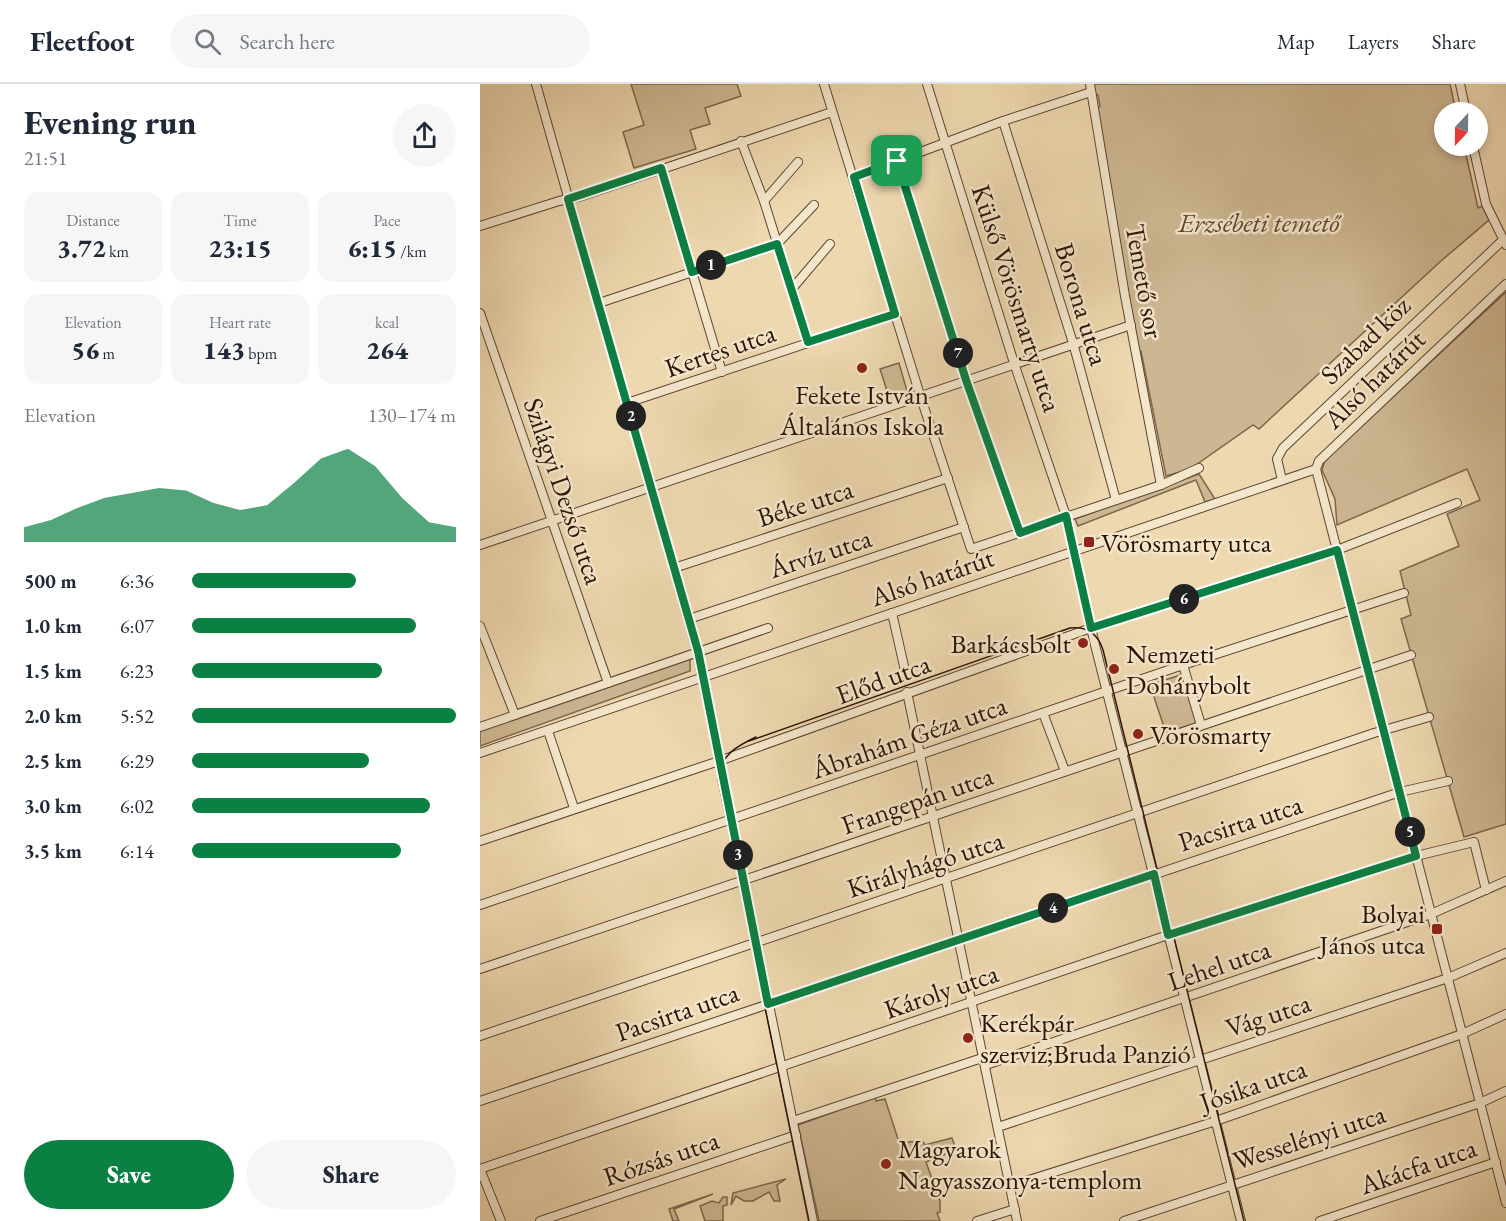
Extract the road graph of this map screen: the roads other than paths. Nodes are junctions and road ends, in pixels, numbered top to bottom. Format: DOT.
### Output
graph roads {
  1 [pos="536,84"];
  2 [pos="824,84"];
  3 [pos="927,84"];
  4 [pos="1460,84"];
  5 [pos="1090,88"];
  6 [pos="1464,102"];
  7 [pos="832,112"];
  8 [pos="1003,121"];
  9 [pos="741,141"];
  10 [pos="946,143"];
  11 [pos="1475,156"];
  12 [pos="897,161"];
  13 [pos="798,162"];
  14 [pos="661,168"];
  15 [pos="854,177"];
  16 [pos="568,199"];
  17 [pos="764,201"];
  18 [pos="814,205"];
  19 [pos="480,225"];
  20 [pos="1505,242"];
  21 [pos="777,244"];
  22 [pos="830,244"];
  23 [pos="692,272"];
  24 [pos="1506,284"];
  25 [pos="791,290"];
  26 [pos="598,303"];
  27 [pos="480,313"];
  28 [pos="895,314"];
  29 [pos="1131,325"];
  30 [pos="808,342"];
  31 [pos="1073,343"];
  32 [pos="1014,363"];
  33 [pos="722,372"];
  34 [pos="966,380"];
  35 [pos="920,395"];
  36 [pos="627,403"];
  37 [pos="1199,468"];
  38 [pos="1316,469"];
  39 [pos="948,478"];
  40 [pos="1282,480"];
  41 [pos="1161,485"];
  42 [pos="651,487"];
  43 [pos="1116,500"];
  44 [pos="1457,503"];
  45 [pos="1066,516"];
  46 [pos="553,520"];
  47 [pos="964,527"];
  48 [pos="1020,533"];
  49 [pos="480,545"];
  50 [pos="1072,550"];
  51 [pos="1337,550"];
  52 [pos="674,568"];
  53 [pos="1404,593"];
  54 [pos="1352,610"];
  55 [pos="892,613"];
  56 [pos="689,619"];
  57 [pos="480,626"];
  58 [pos="768,628"];
  59 [pos="1091,628"];
  60 [pos="698,652"];
  61 [pos="1412,655"];
  62 [pos="1183,665"];
  63 [pos="1367,668"];
  64 [pos="906,675"];
  65 [pos="702,678"];
  66 [pos="608,683"];
  67 [pos="1107,691"];
  68 [pos="907,692"];
  69 [pos="1043,713"];
  70 [pos="515,715"];
  71 [pos="1429,717"];
  72 [pos="1202,725"];
  73 [pos="480,728"];
  74 [pos="1383,730"];
  75 [pos="548,731"];
  76 [pos="1122,752"];
  77 [pos="480,753"];
  78 [pos="920,755"];
  79 [pos="719,760"];
  80 [pos="1065,771"];
  81 [pos="1448,781"];
  82 [pos="1400,792"];
  83 [pos="574,808"];
  84 [pos="1138,815"];
  85 [pos="933,817"];
  86 [pos="730,820"];
  87 [pos="480,841"];
  88 [pos="1416,856"];
  89 [pos="1154,874"];
  90 [pos="947,879"];
  91 [pos="743,881"];
  92 [pos="1506,881"];
  93 [pos="1486,890"];
  94 [pos="480,905"];
  95 [pos="1431,914"];
  96 [pos="1168,935"];
  97 [pos="960,940"];
  98 [pos="756,942"];
  99 [pos="1506,953"];
  100 [pos="480,969"];
  101 [pos="1448,978"];
  102 [pos="1185,999"];
  103 [pos="974,1002"];
  104 [pos="768,1004"];
  105 [pos="1506,1014"];
  106 [pos="1462,1034"];
  107 [pos="480,1036"];
  108 [pos="1200,1059"];
  109 [pos="985,1061"];
  110 [pos="783,1068"];
  111 [pos="1506,1091"];
  112 [pos="480,1101"];
  113 [pos="1480,1103"];
  114 [pos="793,1121"];
  115 [pos="1216,1121"];
  116 [pos="998,1127"];
  117 [pos="796,1134"];
  118 [pos="1496,1162"];
  119 [pos="480,1169"];
  120 [pos="1232,1184"];
  121 [pos="1010,1186"];
  122 [pos="1506,1203"];
  123 [pos="1014,1209"];
  124 [pos="501,1221"];
  125 [pos="540,1221"];
  126 [pos="813,1221"];
  127 [pos="978,1221"];
  128 [pos="1017,1221"];
  129 [pos="1124,1221"];
  130 [pos="1240,1221"];
  131 [pos="1320,1221"];
  1 -- 16 [label="street"];
  2 -- 7 [label="street"];
  3 -- 10 [label="street, Külső Vörösmarty utca"];
  4 -- 6 [label="street"];
  5 -- 8 [label="street"];
  5 -- 29 [label="street, Temető sor"];
  7 -- 9 [label="street"];
  7 -- 15 [label="street"];
  8 -- 10 [label="street"];
  8 -- 31 [label="street, Borona utca"];
  9 -- 14 [label="street"];
  9 -- 17 [label="street"];
  10 -- 12 [label="street"];
  10 -- 32 [label="street, Külső Vörösmarty utca"];
  11 -- 20 [label="street"];
  12 -- 15 [label="street"];
  12 -- 34 [label="street"];
  13 -- 17 [label="street"];
  14 -- 16 [label="street"];
  14 -- 23 [label="street"];
  15 -- 28 [label="street"];
  16 -- 19 [label="street"];
  16 -- 26 [label="street"];
  17 -- 21 [label="street"];
  18 -- 21 [label="street"];
  20 -- 40 [label="street, Szabad köz"];
  21 -- 23 [label="street"];
  21 -- 25 [label="street"];
  22 -- 25 [label="street"];
  23 -- 26 [label="street"];
  23 -- 33 [label="street"];
  24 -- 38 [label="street, Alsó határút"];
  25 -- 30 [label="street"];
  26 -- 36 [label="street"];
  27 -- 46 [label="street, Szilágyi Dezső utca"];
  28 -- 30 [label="street, Kertes utca"];
  28 -- 35 [label="street"];
  29 -- 31 [label="street"];
  29 -- 41 [label="street, Temető sor"];
  30 -- 33 [label="street, Kertes utca"];
  31 -- 32 [label="street"];
  31 -- 43 [label="street, Borona utca"];
  32 -- 34 [label="street"];
  32 -- 45 [label="street, Külső Vörösmarty utca"];
  33 -- 36 [label="street, Kertes utca"];
  34 -- 35 [label="street"];
  34 -- 48 [label="street"];
  35 -- 39 [label="street"];
  35 -- 42 [label="street"];
  36 -- 42 [label="street"];
  37 -- 41 [label="street, Alsó határút"];
  38 -- 40 [label="street, Alsó határút"];
  38 -- 51 [label="street"];
  39 -- 47 [label="street"];
  39 -- 52 [label="street, Béke utca"];
  40 -- 50 [label="street, Alsó határút"];
  41 -- 43 [label="street, Alsó határút"];
  42 -- 46 [label="street"];
  42 -- 52 [label="street"];
  43 -- 45 [label="street, Alsó határút"];
  44 -- 51 [label="street, Előd utca"];
  45 -- 48 [label="street, Alsó határút"];
  45 -- 50 [label="street, Külső Vörösmarty utca"];
  46 -- 49 [label="street"];
  46 -- 66 [label="street, Szilágyi Dezső utca"];
  47 -- 48 [label="street, Alsó határút"];
  47 -- 56 [label="street, Árvíz utca"];
  50 -- 55 [label="street, Alsó határút"];
  50 -- 59 [label="street"];
  51 -- 54 [label="street"];
  51 -- 59 [label="street, Előd utca"];
  52 -- 56 [label="street"];
  53 -- 54 [label="street, Ábrahám Géza utca"];
  54 -- 62 [label="street, Ábrahám Géza utca"];
  54 -- 63 [label="street"];
  55 -- 64 [label="street"];
  55 -- 65 [label="street, Alsó határút"];
  56 -- 60 [label="street"];
  57 -- 70 [label="street"];
  58 -- 60 [label="street"];
  59 -- 67 [label="street"];
  59 -- 68 [label="street, Előd utca"];
  60 -- 65 [label="street"];
  60 -- 66 [label="street"];
  61 -- 63 [label="street, Frangepán utca"];
  62 -- 67 [label="street, Ábrahám Géza utca"];
  62 -- 72 [label="street"];
  63 -- 72 [label="street, Frangepán utca"];
  63 -- 74 [label="street"];
  65 -- 75 [label="street, Alsó határút"];
  65 -- 79 [label="street"];
  66 -- 70 [label="street"];
  67 -- 69 [label="street, Ábrahám Géza utca"];
  67 -- 76 [label="street"];
  68 -- 78 [label="street"];
  68 -- 79 [label="street, Előd utca"];
  69 -- 78 [label="street, Ábrahám Géza utca"];
  69 -- 80 [label="street"];
  70 -- 73 [label="street"];
  71 -- 74 [label="street, Királyhágó utca"];
  72 -- 76 [label="street, Frangepán utca"];
  74 -- 82 [label="street"];
  74 -- 84 [label="street, Királyhágó utca"];
  75 -- 77 [label="street, Alsó határút"];
  75 -- 83 [label="street"];
  76 -- 80 [label="street, Frangepán utca"];
  76 -- 84 [label="street"];
  78 -- 85 [label="street"];
  78 -- 86 [label="street, Ábrahám Géza utca"];
  79 -- 83 [label="street, Előd utca"];
  79 -- 86 [label="street"];
  80 -- 85 [label="street, Frangepán utca"];
  81 -- 82 [label="street, Pacsirta utca"];
  82 -- 88 [label="street"];
  82 -- 89 [label="street, Pacsirta utca"];
  83 -- 87 [label="street, Előd utca"];
  84 -- 89 [label="street"];
  84 -- 90 [label="street, Királyhágó utca"];
  85 -- 90 [label="street"];
  85 -- 91 [label="street, Frangepán utca"];
  86 -- 91 [label="street"];
  86 -- 94 [label="street, Ábrahám Géza utca"];
  88 -- 93 [label="street, Károly utca"];
  88 -- 95 [label="street"];
  88 -- 96 [label="street, Károly utca"];
  89 -- 96 [label="street"];
  89 -- 97 [label="street, Pacsirta utca"];
  90 -- 97 [label="street"];
  90 -- 98 [label="street, Királyhágó utca"];
  91 -- 98 [label="street"];
  91 -- 100 [label="street, Frangepán utca"];
  92 -- 93 [label="street"];
  93 -- 95 [label="street"];
  95 -- 101 [label="street"];
  95 -- 102 [label="street, Lehel utca"];
  96 -- 102 [label="street"];
  96 -- 103 [label="street, Károly utca"];
  97 -- 103 [label="street"];
  97 -- 104 [label="street, Pacsirta utca"];
  98 -- 104 [label="street"];
  98 -- 107 [label="street, Királyhágó utca"];
  99 -- 101 [label="street, Vág utca"];
  101 -- 106 [label="street"];
  101 -- 108 [label="street, Vág utca"];
  102 -- 108 [label="street"];
  102 -- 109 [label="street, Lehel utca"];
  103 -- 109 [label="street"];
  103 -- 110 [label="street, Károly utca"];
  104 -- 110 [label="street"];
  104 -- 112 [label="street, Pacsirta utca"];
  105 -- 106 [label="street, Jósika utca"];
  106 -- 113 [label="street"];
  106 -- 115 [label="street, Jósika utca"];
  108 -- 115 [label="street"];
  108 -- 116 [label="street, Vág utca"];
  109 -- 114 [label="street, Lehel utca"];
  109 -- 116 [label="street"];
  110 -- 114 [label="street"];
  110 -- 119 [label="street, Károly utca"];
  111 -- 113 [label="street, Wesselényi utca"];
  113 -- 118 [label="street"];
  113 -- 120 [label="street, Wesselényi utca"];
  114 -- 117 [label="street"];
  115 -- 120 [label="street"];
  115 -- 121 [label="street, Jósika utca"];
  116 -- 121 [label="street"];
  117 -- 125 [label="street, Rózsás utca"];
  117 -- 126 [label="street"];
  118 -- 122 [label="street"];
  118 -- 131 [label="street, Akácfa utca"];
  119 -- 124 [label="street"];
  120 -- 129 [label="street, Wesselényi utca"];
  120 -- 130 [label="street"];
  121 -- 123 [label="street"];
  123 -- 127 [label="street"];
  123 -- 128 [label="street"];
}
